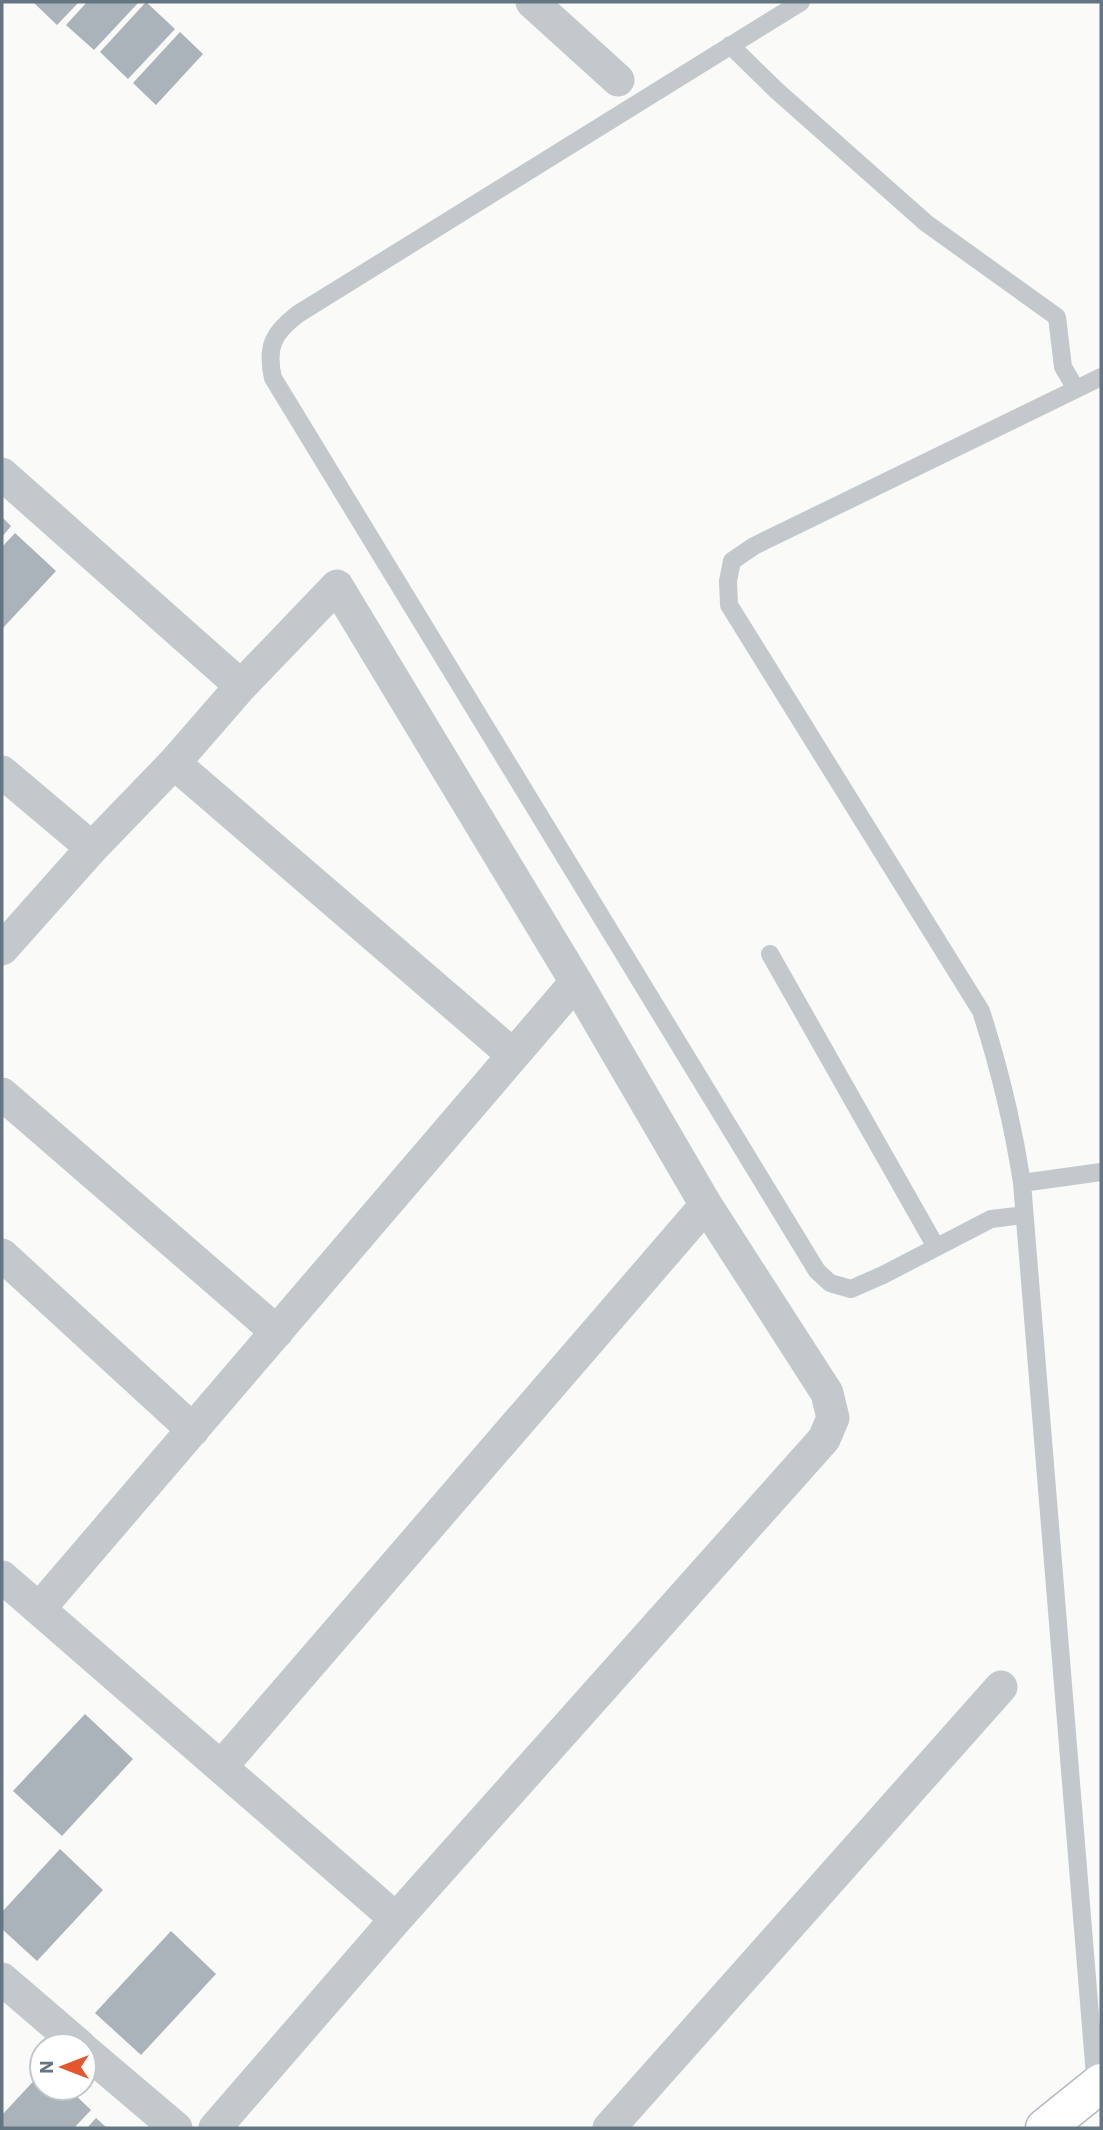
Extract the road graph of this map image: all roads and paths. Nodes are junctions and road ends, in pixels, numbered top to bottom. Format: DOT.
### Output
graph roads {
  1 [pos="532,2"];
  2 [pos="801,2"];
  3 [pos="730,45"];
  4 [pos="618,80"];
  5 [pos="1101,377"];
  6 [pos="1076,389"];
  7 [pos="2,474"];
  8 [pos="241,685"];
  9 [pos="174,763"];
  10 [pos="2,772"];
  11 [pos="92,848"];
  12 [pos="2,949"];
  13 [pos="770,954"];
  14 [pos="576,982"];
  15 [pos="513,1055"];
  16 [pos="2,1094"];
  17 [pos="1101,1172"];
  18 [pos="1021,1183"];
  19 [pos="706,1205"];
  20 [pos="1024,1216"];
  21 [pos="936,1247"];
  22 [pos="2,1255"];
  23 [pos="277,1332"];
  24 [pos="193,1430"];
  25 [pos="2,1577"];
  26 [pos="39,1609"];
  27 [pos="1001,1686"];
  28 [pos="221,1767"];
  29 [pos="396,1919"];
  30 [pos="2,1979"];
  31 [pos="64,2032"];
  32 [pos="98,2062"];
  33 [pos="1099,2089"];
  34 [pos="176,2128"];
  35 [pos="215,2128"];
  36 [pos="609,2128"];
  37 [pos="1045,2128"];
  1 -- 4 [label="street"];
  2 -- 3 [label="lane"];
  3 -- 6 [label="lane"];
  3 -- 21 [label="lane"];
  5 -- 6 [label="lane"];
  6 -- 18 [label="lane"];
  7 -- 8 [label="street"];
  8 -- 9 [label="street"];
  8 -- 14 [label="street"];
  9 -- 11 [label="street"];
  9 -- 15 [label="street"];
  10 -- 11 [label="street"];
  11 -- 12 [label="street"];
  13 -- 21 [label="lane"];
  14 -- 15 [label="street"];
  14 -- 19 [label="street"];
  15 -- 23 [label="street"];
  16 -- 23 [label="street"];
  17 -- 18 [label="lane"];
  18 -- 20 [label="lane"];
  19 -- 28 [label="street"];
  19 -- 29 [label="street"];
  20 -- 21 [label="lane"];
  20 -- 33 [label="lane"];
  22 -- 24 [label="street"];
  23 -- 24 [label="street"];
  24 -- 26 [label="street"];
  25 -- 26 [label="street"];
  26 -- 28 [label="street"];
  27 -- 36 [label="street"];
  28 -- 29 [label="street"];
  29 -- 35 [label="street"];
  30 -- 31 [label="street"];
  32 -- 34 [label="street"];
  33 -- 37 [label="main road"];
}
